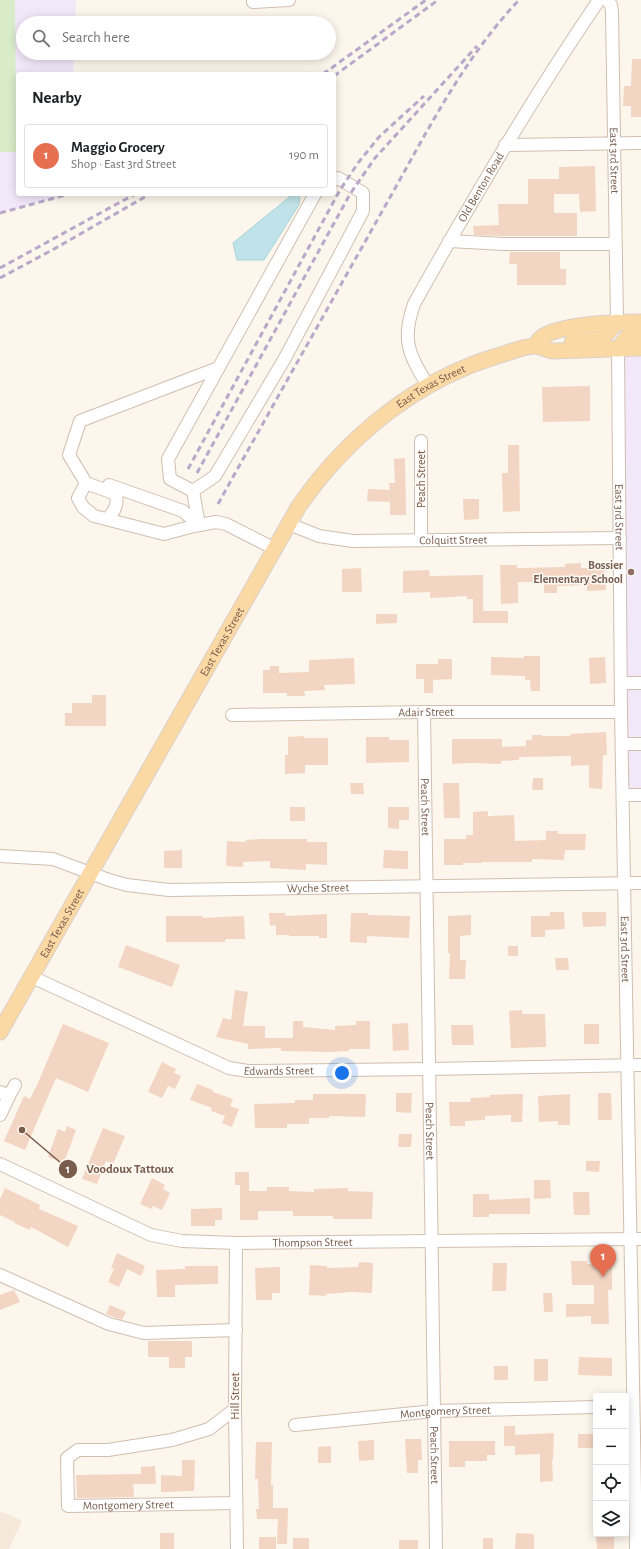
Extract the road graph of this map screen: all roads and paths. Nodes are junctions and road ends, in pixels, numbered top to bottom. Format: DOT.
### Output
graph roads {
  1 [pos="253,0"];
  2 [pos="289,0"];
  3 [pos="599,0"];
  4 [pos="607,0"];
  5 [pos="641,142"];
  6 [pos="614,143"];
  7 [pos="505,145"];
  8 [pos="336,179"];
  9 [pos="314,196"];
  10 [pos="449,241"];
  11 [pos="615,244"];
  12 [pos="617,322"];
  13 [pos="641,322"];
  14 [pos="641,336"];
  15 [pos="536,346"];
  16 [pos="641,348"];
  17 [pos="618,349"];
  18 [pos="561,351"];
  19 [pos="218,368"];
  20 [pos="428,386"];
  21 [pos="421,441"];
  22 [pos="86,483"];
  23 [pos="193,491"];
  24 [pos="107,519"];
  25 [pos="289,524"];
  26 [pos="199,525"];
  27 [pos="620,538"];
  28 [pos="421,540"];
  29 [pos="274,549"];
  30 [pos="621,683"];
  31 [pos="641,683"];
  32 [pos="424,712"];
  33 [pos="621,712"];
  34 [pos="232,716"];
  35 [pos="622,744"];
  36 [pos="641,744"];
  37 [pos="623,795"];
  38 [pos="641,795"];
  39 [pos="0,856"];
  40 [pos="90,873"];
  41 [pos="625,883"];
  42 [pos="641,883"];
  43 [pos="427,886"];
  44 [pos="32,977"];
  45 [pos="0,1032"];
  46 [pos="628,1065"];
  47 [pos="641,1065"];
  48 [pos="428,1070"];
  49 [pos="15,1085"];
  50 [pos="4,1094"];
  51 [pos="0,1114"];
  52 [pos="0,1164"];
  53 [pos="636,1239"];
  54 [pos="432,1241"];
  55 [pos="236,1243"];
  56 [pos="0,1275"];
  57 [pos="236,1330"];
  58 [pos="633,1406"];
  59 [pos="593,1407"];
  60 [pos="235,1409"];
  61 [pos="434,1411"];
  62 [pos="295,1425"];
  63 [pos="236,1503"];
  64 [pos="237,1549"];
  65 [pos="436,1549"];
  66 [pos="636,1549"];
  1 -- 2 [label="street"];
  3 -- 7 [label="street, Old Benton Road"];
  4 -- 6 [label="street, East 3rd Street"];
  5 -- 6 [label="street"];
  6 -- 7 [label="street"];
  6 -- 11 [label="street, East 3rd Street"];
  7 -- 10 [label="street, Old Benton Road"];
  8 -- 23 [label="street"];
  9 -- 19 [label="street"];
  10 -- 11 [label="street"];
  10 -- 20 [label="street, Old Benton Road"];
  11 -- 12 [label="street, East 3rd Street"];
  12 -- 13 [label="main road, East Texas Street"];
  12 -- 15 [label="main road, East Texas Street"];
  12 -- 18 [label="main road"];
  14 -- 17 [label="main road"];
  15 -- 18 [label="main road, East Texas Street"];
  15 -- 20 [label="main road, East Texas Street"];
  16 -- 17 [label="main road, East Texas Street"];
  17 -- 18 [label="main road, East Texas Street"];
  17 -- 27 [label="street, East 3rd Street"];
  19 -- 22 [label="street"];
  19 -- 23 [label="street"];
  20 -- 25 [label="main road, East Texas Street"];
  21 -- 28 [label="street, Peach Street"];
  22 -- 24 [label="street"];
  22 -- 24 [label="street"];
  22 -- 26 [label="street"];
  23 -- 26 [label="street"];
  24 -- 26 [label="street"];
  25 -- 28 [label="street, Colquitt Street"];
  25 -- 29 [label="main road, East Texas Street"];
  26 -- 29 [label="street"];
  27 -- 28 [label="street, Colquitt Street"];
  27 -- 30 [label="street, East 3rd Street"];
  29 -- 40 [label="main road, East Texas Street"];
  30 -- 31 [label="street"];
  30 -- 33 [label="street, East 3rd Street"];
  32 -- 33 [label="street, Adair Street"];
  32 -- 34 [label="street, Adair Street"];
  32 -- 43 [label="street, Peach Street"];
  33 -- 35 [label="street, East 3rd Street"];
  35 -- 36 [label="street"];
  35 -- 37 [label="street, East 3rd Street"];
  37 -- 38 [label="street"];
  37 -- 41 [label="street, East 3rd Street"];
  39 -- 40 [label="street, Wyche Street"];
  40 -- 43 [label="street, Wyche Street"];
  40 -- 44 [label="main road, East Texas Street"];
  41 -- 42 [label="street, Wyche Street"];
  41 -- 43 [label="street, Wyche Street"];
  41 -- 46 [label="street, East 3rd Street"];
  43 -- 48 [label="street, Peach Street"];
  44 -- 45 [label="main road, East Texas Street"];
  44 -- 48 [label="street, Edwards Street"];
  46 -- 47 [label="street, Edwards Street"];
  46 -- 48 [label="street, Edwards Street"];
  46 -- 53 [label="street, East 3rd Street"];
  48 -- 54 [label="street, Peach Street"];
  49 -- 50 [label="street"];
  50 -- 51 [label="street"];
  52 -- 55 [label="street, Thompson Street"];
  53 -- 54 [label="street, Thompson Street"];
  53 -- 58 [label="street, East 3rd Street"];
  54 -- 55 [label="street, Thompson Street"];
  54 -- 61 [label="street, Peach Street"];
  55 -- 57 [label="street, Hill Street"];
  56 -- 57 [label="street"];
  57 -- 60 [label="street, Hill Street"];
  58 -- 66 [label="street, East 3rd Street"];
  59 -- 61 [label="street, Montgomery Street"];
  60 -- 63 [label="street, Hill Street"];
  60 -- 63 [label="street, Montgomery Street"];
  61 -- 62 [label="street, Montgomery Street"];
  61 -- 65 [label="street, Peach Street"];
  63 -- 64 [label="street, Hill Street"];
}
